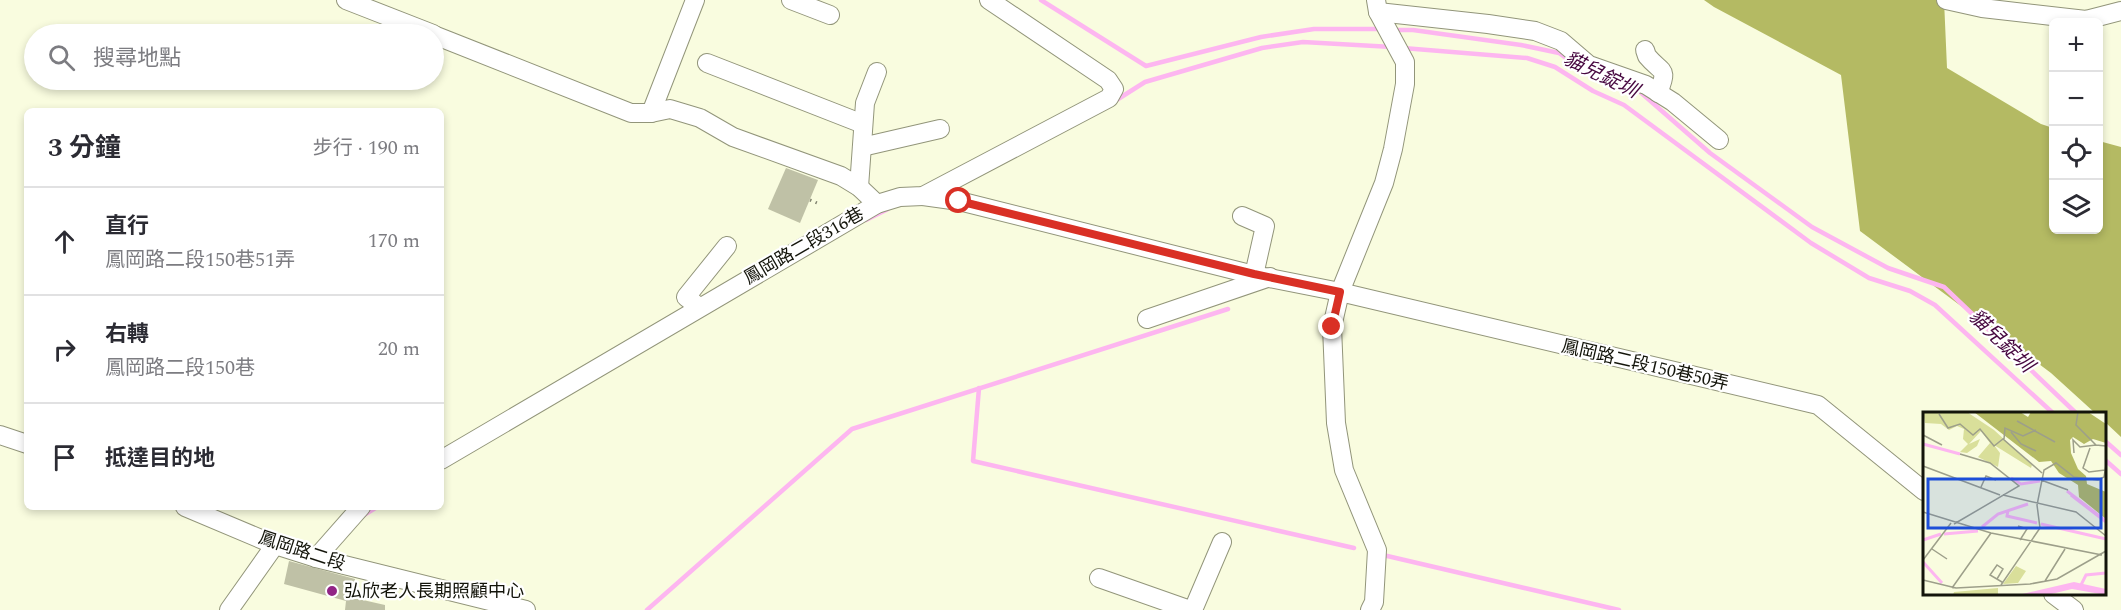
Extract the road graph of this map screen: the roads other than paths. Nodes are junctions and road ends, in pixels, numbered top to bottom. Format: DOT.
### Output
graph roads {
  1 [pos="346,0"];
  2 [pos="694,0"];
  3 [pos="790,0"];
  4 [pos="989,0"];
  5 [pos="1946,0"];
  6 [pos="2121,11"];
  7 [pos="1380,12"];
  8 [pos="830,15"];
  9 [pos="406,24"];
  10 [pos="444,39"];
  11 [pos="1645,50"];
  12 [pos="707,63"];
  13 [pos="877,72"];
  14 [pos="1658,93"];
  15 [pos="651,113"];
  16 [pos="863,124"];
  17 [pos="940,129"];
  18 [pos="1719,140"];
  19 [pos="862,147"];
  20 [pos="859,187"];
  21 [pos="923,196"];
  22 [pos="877,204"];
  23 [pos="1242,216"];
  24 [pos="727,246"];
  25 [pos="1262,276"];
  26 [pos="1340,292"];
  27 [pos="699,307"];
  28 [pos="1147,319"];
  29 [pos="0,435"];
  30 [pos="24,443"];
  31 [pos="444,457"];
  32 [pos="1923,490"];
  33 [pos="192,510"];
  34 [pos="358,510"];
  35 [pos="1222,542"];
  36 [pos="275,545"];
  37 [pos="316,558"];
  38 [pos="1099,578"];
  39 [pos="2054,595"];
  40 [pos="229,610"];
  41 [pos="526,610"];
  42 [pos="1192,610"];
  43 [pos="1370,610"];
  44 [pos="2073,610"];
  1 -- 9 [label="street, 鳳岡路二段316巷"];
  2 -- 15 [label="street"];
  3 -- 8 [label="street"];
  4 -- 21 [label="street"];
  5 -- 6 [label="street"];
  7 -- 14 [label="street"];
  7 -- 26 [label="street"];
  10 -- 15 [label="street, 鳳岡路二段316巷"];
  11 -- 14 [label="street"];
  12 -- 16 [label="street"];
  13 -- 16 [label="street"];
  14 -- 18 [label="street"];
  15 -- 20 [label="street, 鳳岡路二段316巷"];
  16 -- 19 [label="street"];
  17 -- 19 [label="street"];
  19 -- 20 [label="street"];
  20 -- 22 [label="street, 鳳岡路二段316巷"];
  21 -- 22 [label="street"];
  21 -- 25 [label="street, 鳳岡路二段150巷50弄"];
  22 -- 27 [label="street, 鳳岡路二段316巷"];
  23 -- 25 [label="street"];
  24 -- 27 [label="street"];
  25 -- 26 [label="street, 鳳岡路二段150巷50弄"];
  25 -- 28 [label="street"];
  26 -- 32 [label="street, 鳳岡路二段150巷50弄"];
  26 -- 43 [label="street"];
  27 -- 31 [label="street, 鳳岡路二段316巷"];
  29 -- 30 [label="street"];
  33 -- 36 [label="street, 鳳岡路二段"];
  34 -- 37 [label="street"];
  35 -- 42 [label="street"];
  36 -- 37 [label="street, 鳳岡路二段"];
  36 -- 40 [label="street"];
  37 -- 41 [label="street, 鳳岡路二段"];
  38 -- 42 [label="street"];
  39 -- 44 [label="street"];
}
